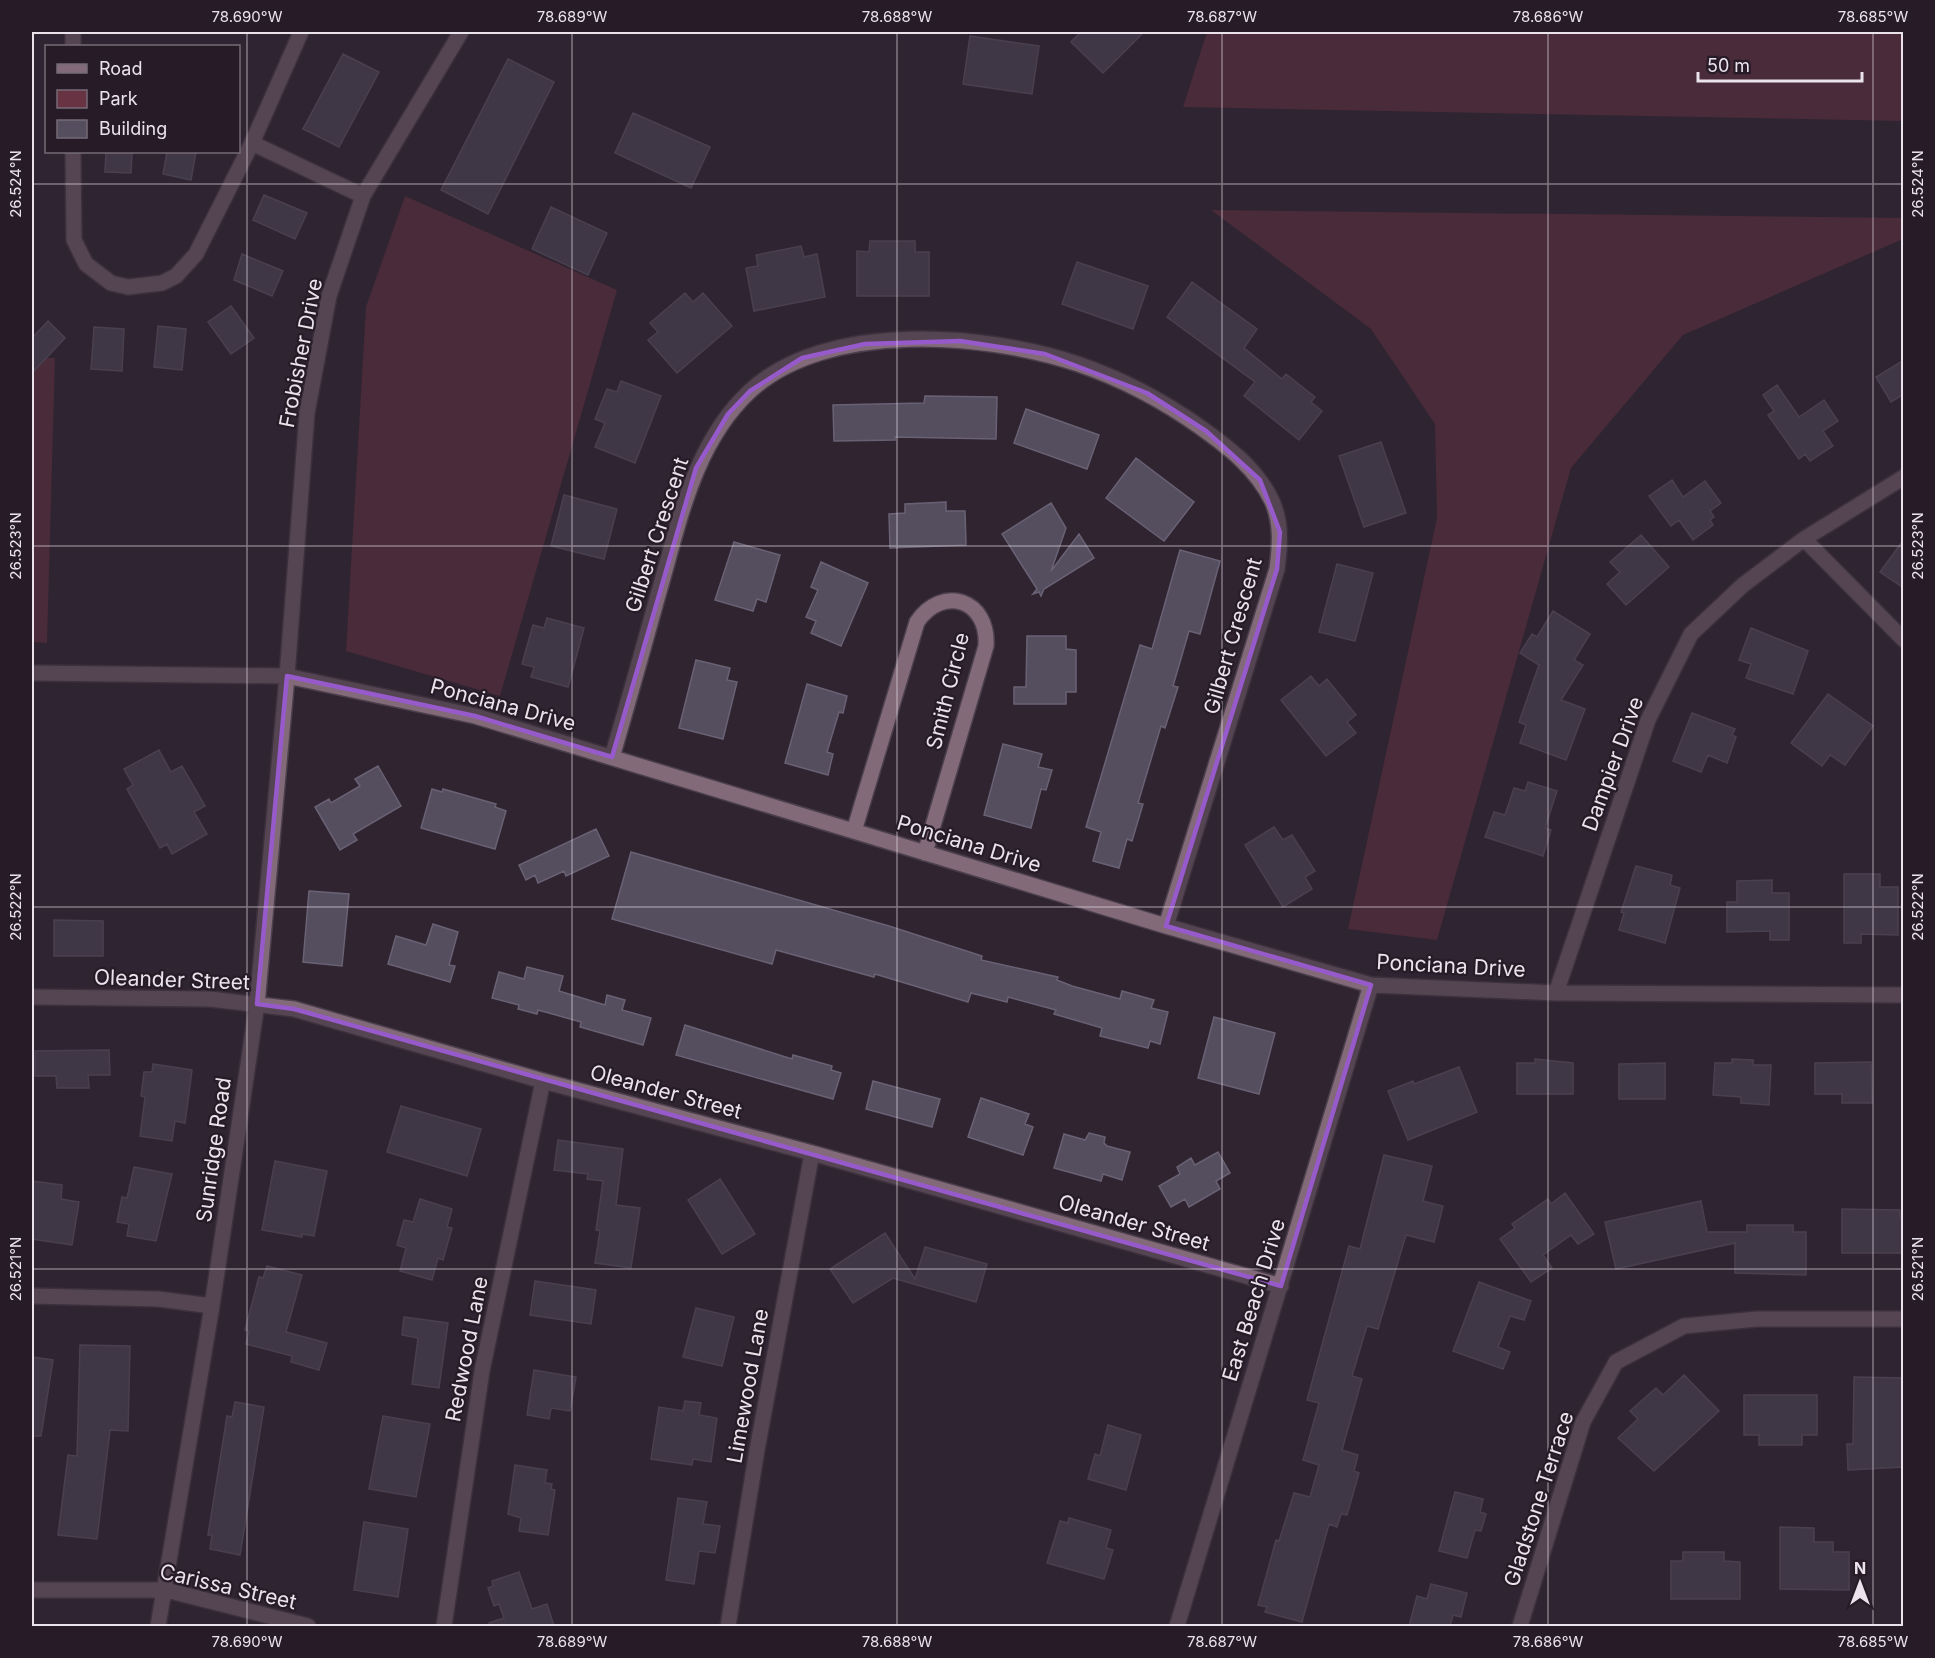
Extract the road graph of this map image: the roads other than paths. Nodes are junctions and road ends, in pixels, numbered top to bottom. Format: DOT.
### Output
graph roads {
  1 [pos="301,32"];
  2 [pos="461,32"];
  3 [pos="252,143"];
  4 [pos="73,153"];
  5 [pos="363,196"];
  6 [pos="1904,477"];
  7 [pos="1804,539"];
  8 [pos="1904,640"];
  9 [pos="32,673"];
  10 [pos="287,676"];
  11 [pos="612,757"];
  12 [pos="854,831"];
  13 [pos="925,853"];
  14 [pos="1166,926"];
  15 [pos="1371,985"];
  16 [pos="1556,993"];
  17 [pos="1904,995"];
  18 [pos="32,997"];
  19 [pos="257,1004"];
  20 [pos="543,1081"];
  21 [pos="812,1153"];
  22 [pos="1281,1286"];
  23 [pos="32,1296"];
  24 [pos="212,1306"];
  25 [pos="1904,1319"];
  26 [pos="32,1590"];
  27 [pos="166,1590"];
  28 [pos="158,1626"];
  29 [pos="308,1626"];
  30 [pos="444,1626"];
  31 [pos="728,1626"];
  32 [pos="1177,1626"];
  33 [pos="1520,1626"];
  1 -- 3 [label="street"];
  2 -- 5 [label="street, Frobisher Drive"];
  3 -- 4 [label="street"];
  3 -- 5 [label="street"];
  5 -- 10 [label="street, Frobisher Drive"];
  6 -- 7 [label="street, Dampier Drive"];
  7 -- 8 [label="street"];
  7 -- 16 [label="street, Dampier Drive"];
  9 -- 10 [label="street, Ponciana Drive"];
  10 -- 11 [label="street, Ponciana Drive"];
  10 -- 19 [label="street, Sunridge Road"];
  11 -- 12 [label="street, Ponciana Drive"];
  11 -- 14 [label="street, Gilbert Crescent"];
  12 -- 13 [label="street, Ponciana Drive"];
  12 -- 13 [label="street, Smith Circle"];
  13 -- 14 [label="street, Ponciana Drive"];
  14 -- 15 [label="street, Ponciana Drive"];
  15 -- 16 [label="street, Ponciana Drive"];
  15 -- 22 [label="street, East Beach Drive"];
  16 -- 17 [label="street, Ponciana Drive"];
  18 -- 19 [label="street, Oleander Street"];
  19 -- 20 [label="street, Oleander Street"];
  19 -- 24 [label="street, Sunridge Road"];
  20 -- 21 [label="street, Oleander Street"];
  20 -- 30 [label="street, Redwood Lane"];
  21 -- 22 [label="street, Oleander Street"];
  21 -- 31 [label="street, Limewood Lane"];
  22 -- 32 [label="street, East Beach Drive"];
  23 -- 24 [label="street"];
  24 -- 27 [label="street, Sunridge Road"];
  25 -- 33 [label="street, Gladstone Terrace"];
  26 -- 27 [label="street, Carissa Street"];
  27 -- 28 [label="street, Sunridge Road"];
  27 -- 29 [label="street, Carissa Street"];
}
